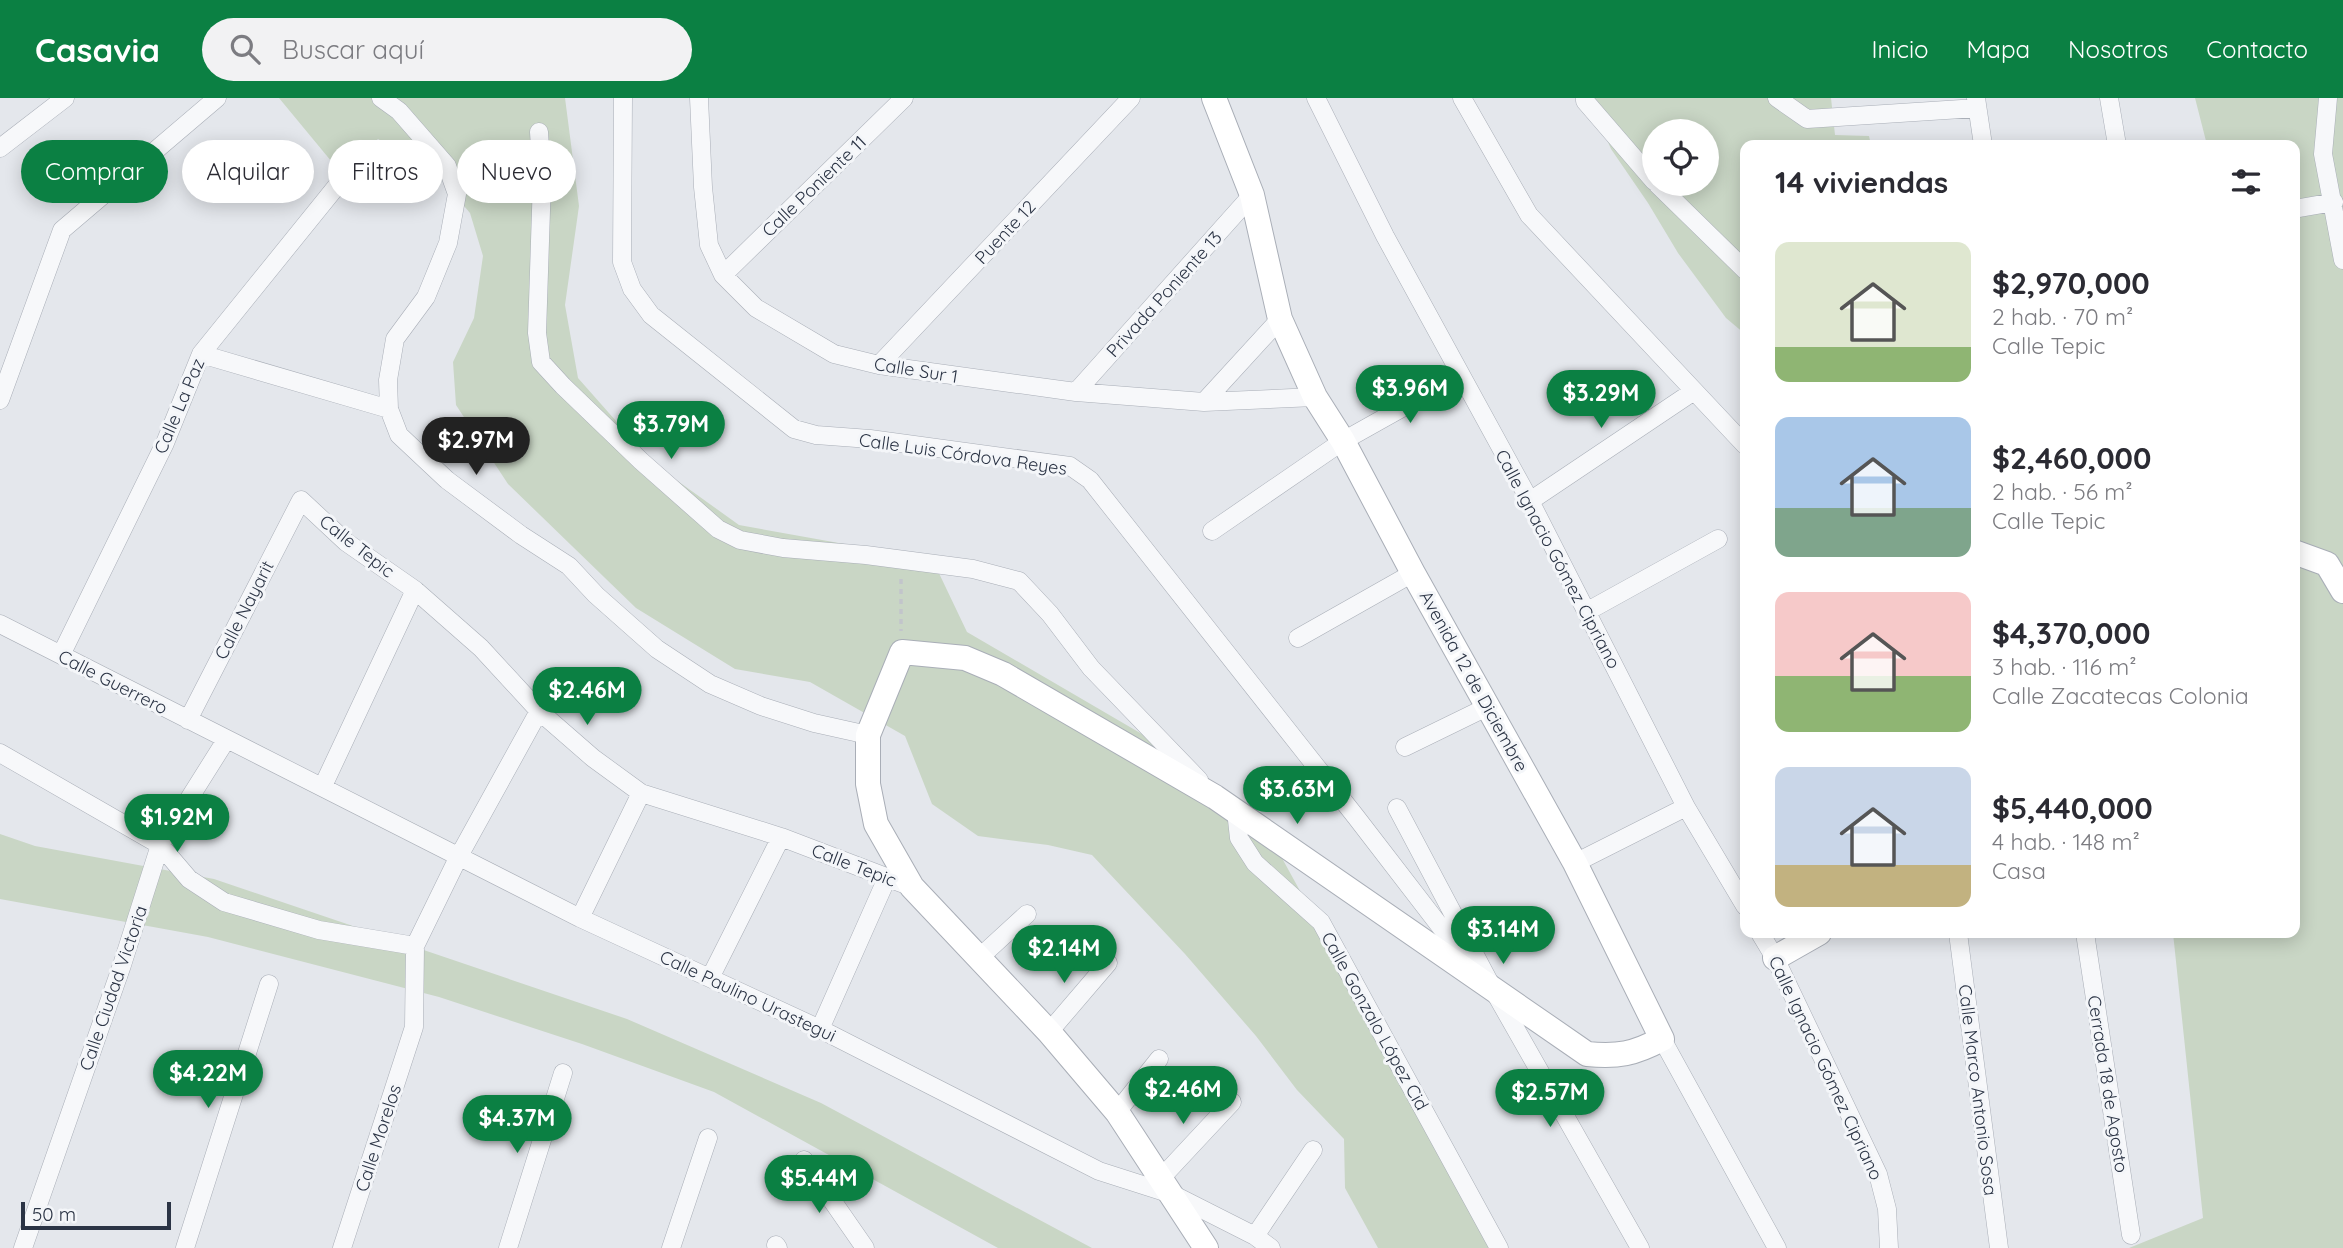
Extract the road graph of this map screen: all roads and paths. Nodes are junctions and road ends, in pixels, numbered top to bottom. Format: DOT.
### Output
graph roads {
  1 [pos="65,98"];
  2 [pos="217,98"];
  3 [pos="381,98"];
  4 [pos="623,98"];
  5 [pos="699,98"];
  6 [pos="905,98"];
  7 [pos="1131,98"];
  8 [pos="1214,98"];
  9 [pos="1316,98"];
  10 [pos="1462,98"];
  11 [pos="1585,98"];
  12 [pos="1777,98"];
  13 [pos="2109,98"];
  14 [pos="2328,98"];
  15 [pos="1976,103"];
  16 [pos="539,132"];
  17 [pos="1982,140"];
  18 [pos="2116,140"];
  19 [pos="0,148"];
  20 [pos="1642,167"];
  21 [pos="1252,195"];
  22 [pos="1669,196"];
  23 [pos="328,197"];
  24 [pos="2334,202"];
  25 [pos="2300,208"];
  26 [pos="2343,260"];
  27 [pos="1740,265"];
  28 [pos="723,275"];
  29 [pos="1280,319"];
  30 [pos="201,354"];
  31 [pos="879,366"];
  32 [pos="1459,376"];
  33 [pos="1694,391"];
  34 [pos="1076,392"];
  35 [pos="1315,397"];
  36 [pos="0,400"];
  37 [pos="1204,402"];
  38 [pos="389,409"];
  39 [pos="1740,440"];
  40 [pos="1343,441"];
  41 [pos="301,500"];
  42 [pos="1530,501"];
  43 [pos="1212,531"];
  44 [pos="1718,539"];
  45 [pos="2300,554"];
  46 [pos="901,559"];
  47 [pos="1413,573"];
  48 [pos="415,590"];
  49 [pos="2343,591"];
  50 [pos="1586,612"];
  51 [pos="0,624"];
  52 [pos="1298,638"];
  53 [pos="61,655"];
  54 [pos="898,660"];
  55 [pos="1489,706"];
  56 [pos="539,711"];
  57 [pos="188,720"];
  58 [pos="872,726"];
  59 [pos="226,740"];
  60 [pos="1405,747"];
  61 [pos="0,753"];
  62 [pos="323,786"];
  63 [pos="641,793"];
  64 [pos="1214,797"];
  65 [pos="1686,807"];
  66 [pos="1397,808"];
  67 [pos="1236,811"];
  68 [pos="781,837"];
  69 [pos="160,845"];
  70 [pos="459,856"];
  71 [pos="1575,863"];
  72 [pos="887,878"];
  73 [pos="912,887"];
  74 [pos="1740,898"];
  75 [pos="1027,914"];
  76 [pos="580,918"];
  77 [pos="1763,938"];
  78 [pos="1810,938"];
  79 [pos="1959,938"];
  80 [pos="2086,938"];
  81 [pos="415,946"];
  82 [pos="979,958"];
  83 [pos="1775,958"];
  84 [pos="1472,963"];
  85 [pos="1108,964"];
  86 [pos="710,978"];
  87 [pos="269,984"];
  88 [pos="1494,991"];
  89 [pos="820,1029"];
  90 [pos="1049,1032"];
  91 [pos="1662,1039"];
  92 [pos="1159,1059"];
  93 [pos="564,1073"];
  94 [pos="1232,1102"];
  95 [pos="1117,1112"];
  96 [pos="708,1138"];
  97 [pos="1313,1150"];
  98 [pos="804,1160"];
  99 [pos="1168,1186"];
  100 [pos="2131,1235"];
  101 [pos="1255,1236"];
  102 [pos="23,1248"];
  103 [pos="185,1248"];
  104 [pos="342,1248"];
  105 [pos="508,1248"];
  106 [pos="671,1248"];
  107 [pos="865,1248"];
  108 [pos="1206,1248"];
  109 [pos="1271,1248"];
  110 [pos="1499,1248"];
  111 [pos="1640,1248"];
  112 [pos="1777,1248"];
  113 [pos="1889,1248"];
  114 [pos="1999,1248"];
  1 -- 19 [label="street"];
  2 -- 36 [label="street"];
  3 -- 38 [label="street"];
  4 -- 84 [label="street, Calle Luis Córdova Reyes"];
  5 -- 28 [label="street, Calle Sur 1"];
  6 -- 28 [label="street, Calle Poniente 11"];
  7 -- 31 [label="street, Puente 12"];
  8 -- 21 [label="street, Avenida 12 de Diciembre"];
  9 -- 32 [label="street, Calle Ignacio Gómez Cipriano"];
  10 -- 33 [label="street"];
  11 -- 20 [label="street"];
  12 -- 15 [label="street"];
  13 -- 18 [label="street"];
  14 -- 24 [label="street"];
  15 -- 17 [label="street"];
  16 -- 46 [label="street"];
  21 -- 29 [label="street, Avenida 12 de Diciembre"];
  21 -- 34 [label="street, Privada Poniente 13"];
  22 -- 27 [label="street"];
  23 -- 30 [label="street, Calle La Paz"];
  24 -- 25 [label="street"];
  24 -- 26 [label="street"];
  28 -- 31 [label="street, Calle Sur 1"];
  29 -- 35 [label="street, Avenida 12 de Diciembre"];
  29 -- 37 [label="street"];
  30 -- 38 [label="street"];
  30 -- 53 [label="street, Calle La Paz"];
  31 -- 34 [label="street, Calle Sur 1"];
  32 -- 40 [label="street"];
  32 -- 42 [label="street, Calle Ignacio Gómez Cipriano"];
  33 -- 39 [label="street"];
  33 -- 42 [label="street"];
  34 -- 37 [label="street, Calle Sur 1"];
  35 -- 37 [label="street, Calle Sur 1"];
  35 -- 40 [label="street, Avenida 12 de Diciembre"];
  38 -- 58 [label="street"];
  40 -- 43 [label="street"];
  40 -- 47 [label="street, Avenida 12 de Diciembre"];
  41 -- 48 [label="street, Calle Tepic"];
  41 -- 57 [label="street, Calle Nayarit"];
  42 -- 50 [label="street, Calle Ignacio Gómez Cipriano"];
  44 -- 50 [label="street"];
  45 -- 49 [label="street"];
  46 -- 54 [label="path"];
  46 -- 64 [label="street"];
  47 -- 52 [label="street"];
  47 -- 55 [label="street, Avenida 12 de Diciembre"];
  48 -- 56 [label="street, Calle Tepic"];
  48 -- 62 [label="street"];
  50 -- 65 [label="street, Calle Ignacio Gómez Cipriano"];
  51 -- 53 [label="street, Calle Guerrero"];
  53 -- 57 [label="street, Calle Guerrero"];
  54 -- 58 [label="street"];
  54 -- 64 [label="street"];
  55 -- 60 [label="street"];
  55 -- 71 [label="street, Avenida 12 de Diciembre"];
  56 -- 63 [label="street, Calle Tepic"];
  56 -- 70 [label="street"];
  57 -- 59 [label="street, Calle Guerrero"];
  58 -- 73 [label="street"];
  59 -- 62 [label="street, Calle Paulino Urastegui"];
  59 -- 69 [label="street, Calle Ciudad Victoria"];
  61 -- 69 [label="street"];
  62 -- 70 [label="street, Calle Paulino Urastegui"];
  63 -- 68 [label="street, Calle Tepic"];
  63 -- 76 [label="street"];
  64 -- 67 [label="street"];
  65 -- 71 [label="street"];
  65 -- 74 [label="street, Calle Ignacio Gómez Cipriano"];
  66 -- 84 [label="street"];
  67 -- 84 [label="street"];
  67 -- 110 [label="street, Calle Gonzalo López Cid"];
  68 -- 72 [label="street, Calle Tepic"];
  68 -- 86 [label="street"];
  69 -- 81 [label="street"];
  69 -- 102 [label="street, Calle Ciudad Victoria"];
  70 -- 76 [label="street, Calle Paulino Urastegui"];
  70 -- 81 [label="street"];
  71 -- 91 [label="street, Avenida 12 de Diciembre"];
  72 -- 73 [label="street, Calle Tepic"];
  72 -- 89 [label="street"];
  73 -- 82 [label="street, Calle Tepic"];
  75 -- 82 [label="street"];
  76 -- 86 [label="street, Calle Paulino Urastegui"];
  77 -- 83 [label="street, Calle Ignacio Gómez Cipriano"];
  78 -- 83 [label="street"];
  79 -- 114 [label="street, Calle Marco Antonio Sosa"];
  80 -- 100 [label="street, Cerrada 18 de Agosto"];
  81 -- 104 [label="street, Calle Morelos"];
  82 -- 90 [label="street, Calle Tepic"];
  83 -- 113 [label="street, Calle Ignacio Gómez Cipriano"];
  84 -- 88 [label="street"];
  85 -- 90 [label="street"];
  86 -- 89 [label="street, Calle Paulino Urastegui"];
  87 -- 103 [label="street"];
  88 -- 91 [label="street"];
  88 -- 111 [label="street"];
  89 -- 99 [label="street, Calle Paulino Urastegui"];
  90 -- 95 [label="street, Calle Tepic"];
  91 -- 112 [label="street, Avenida 12 de Diciembre"];
  92 -- 95 [label="street"];
  93 -- 105 [label="street"];
  94 -- 99 [label="street"];
  95 -- 99 [label="street, Calle Tepic"];
  96 -- 106 [label="street"];
  97 -- 101 [label="street"];
  98 -- 107 [label="street"];
  99 -- 101 [label="street, Calle Paulino Urastegui"];
  99 -- 108 [label="street, Calle Tepic"];
  101 -- 109 [label="street, Calle Paulino Urastegui"];
}
